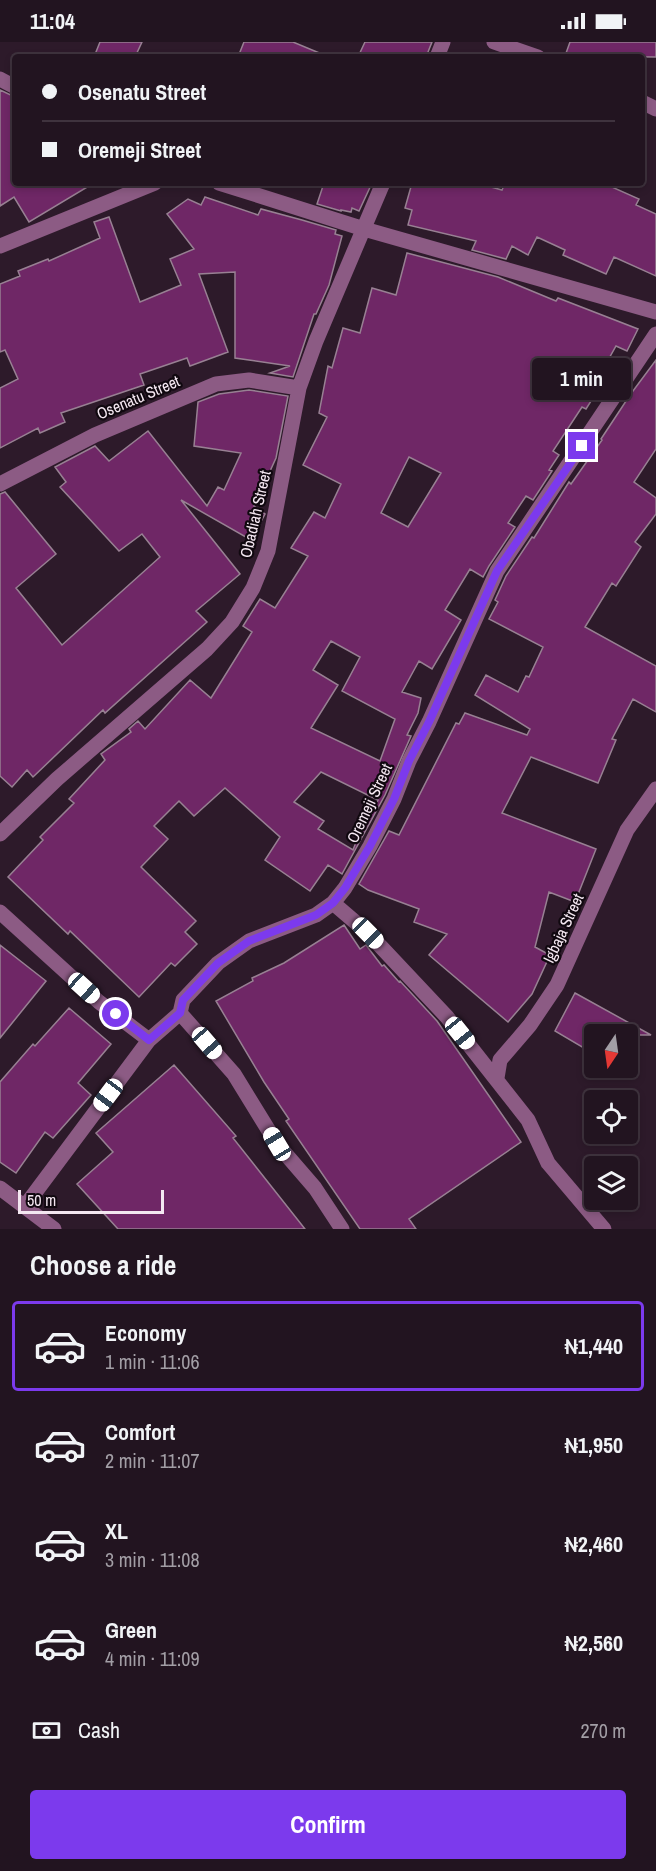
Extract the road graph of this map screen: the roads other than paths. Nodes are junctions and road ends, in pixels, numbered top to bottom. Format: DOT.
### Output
graph roads {
  1 [pos="494,42"];
  2 [pos="529,54"];
  3 [pos="148,186"];
  4 [pos="228,186"];
  5 [pos="382,186"];
  6 [pos="364,229"];
  7 [pos="0,246"];
  8 [pos="656,312"];
  9 [pos="656,334"];
  10 [pos="299,388"];
  11 [pos="0,484"];
  12 [pos="656,789"];
  13 [pos="0,834"];
  14 [pos="333,903"];
  15 [pos="0,912"];
  16 [pos="180,1013"];
  17 [pos="149,1040"];
  18 [pos="497,1078"];
  19 [pos="0,1188"];
  20 [pos="25,1206"];
  21 [pos="54,1229"];
  22 [pos="342,1229"];
  23 [pos="604,1229"];
  1 -- 2 [label="street"];
  3 -- 7 [label="street"];
  4 -- 6 [label="street"];
  5 -- 6 [label="street, Obadiah Street"];
  6 -- 8 [label="street"];
  6 -- 10 [label="street, Obadiah Street"];
  9 -- 14 [label="street, Oremeji Street"];
  10 -- 11 [label="street, Osenatu Street"];
  10 -- 13 [label="street, Obadiah Street"];
  12 -- 18 [label="street, Igbaja Street"];
  14 -- 16 [label="street, Oremeji Street"];
  14 -- 18 [label="street"];
  15 -- 17 [label="street"];
  16 -- 17 [label="street, Oremeji Street"];
  16 -- 22 [label="street"];
  17 -- 20 [label="street, Oremeji Street"];
  18 -- 23 [label="street"];
  19 -- 20 [label="street"];
  20 -- 21 [label="street"];
}
